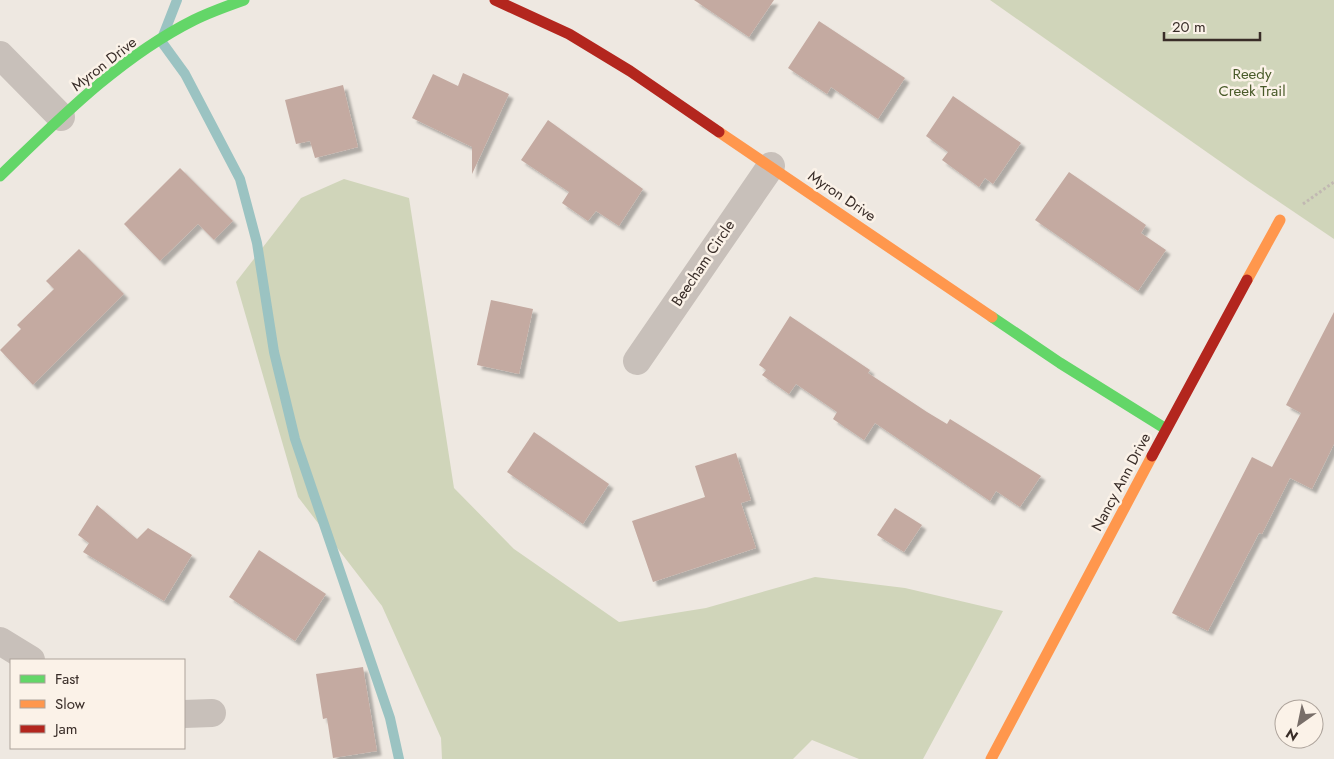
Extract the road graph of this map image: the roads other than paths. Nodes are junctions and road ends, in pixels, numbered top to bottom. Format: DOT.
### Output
graph roads {
  1 [pos="244,0"];
  2 [pos="495,0"];
  3 [pos="0,55"];
  4 [pos="61,117"];
  5 [pos="771,166"];
  6 [pos="0,176"];
  7 [pos="1280,220"];
  8 [pos="637,361"];
  9 [pos="1166,429"];
  10 [pos="0,641"];
  11 [pos="30,659"];
  12 [pos="212,713"];
  13 [pos="185,714"];
  14 [pos="991,759"];
  1 -- 4 [label="street, Myron Drive"];
  2 -- 5 [label="street, Myron Drive"];
  3 -- 4 [label="street"];
  4 -- 6 [label="street, Myron Drive"];
  5 -- 8 [label="street, Beecham Circle"];
  5 -- 9 [label="street, Myron Drive"];
  7 -- 9 [label="street, Nancy Ann Drive"];
  9 -- 14 [label="street, Nancy Ann Drive"];
  10 -- 11 [label="street"];
  12 -- 13 [label="street"];
}
